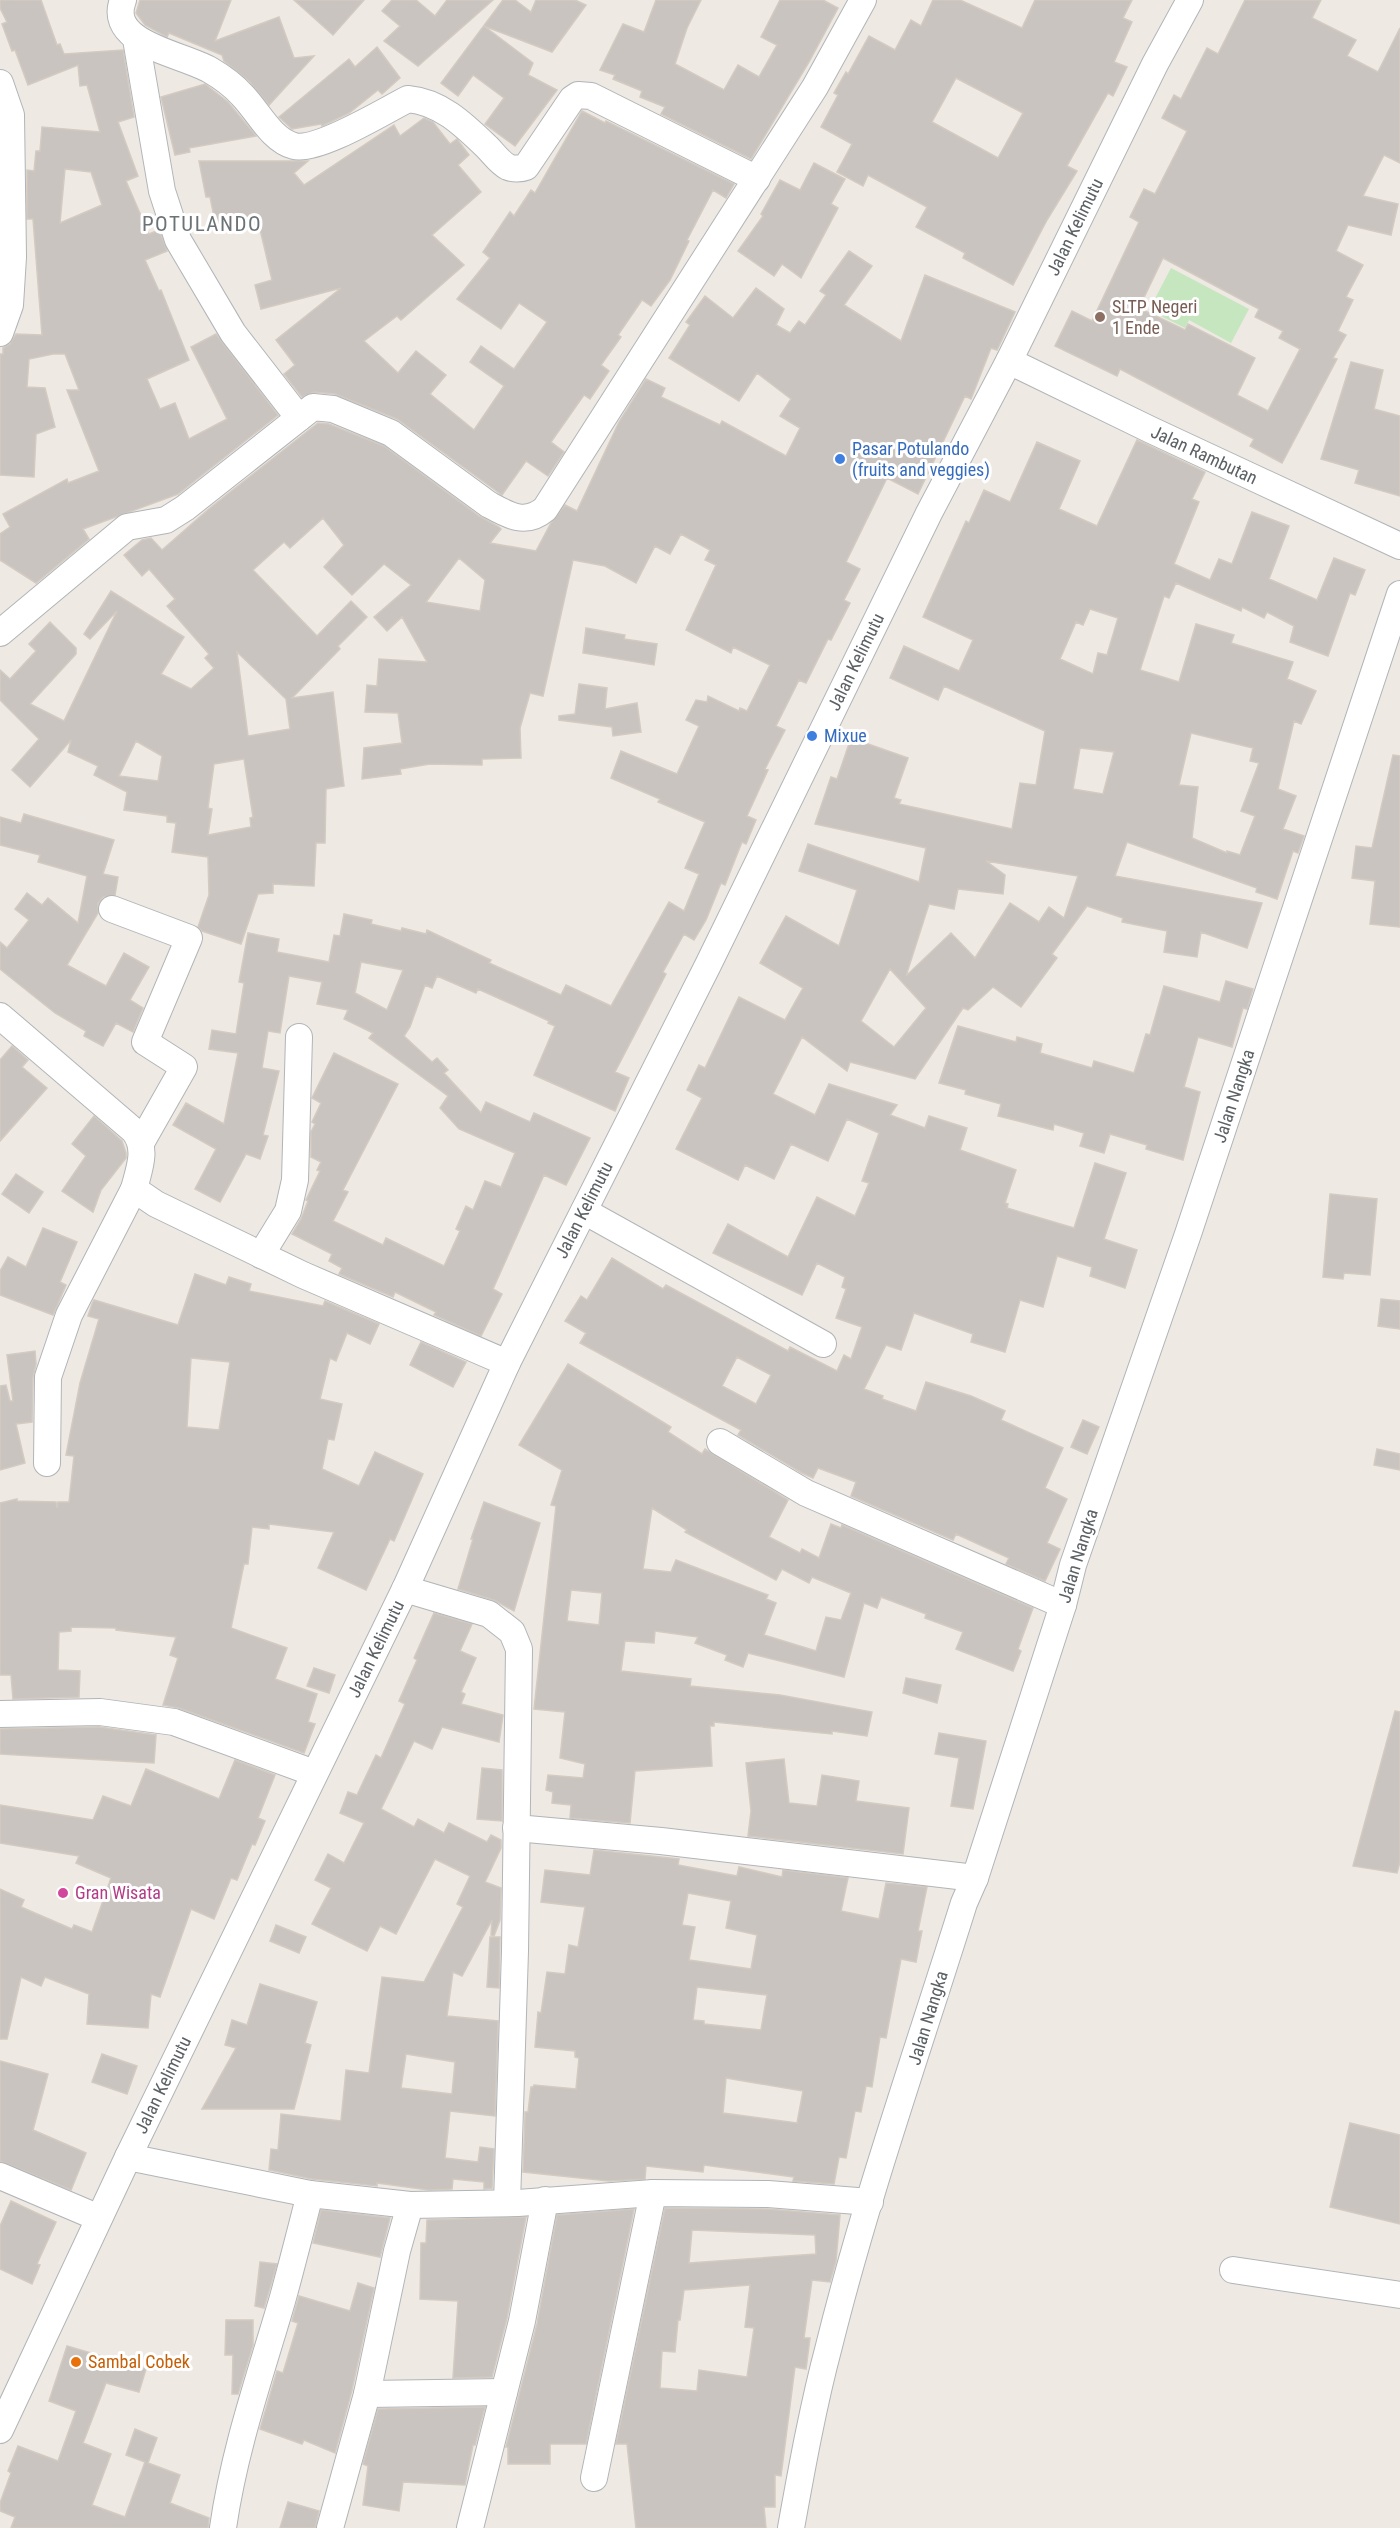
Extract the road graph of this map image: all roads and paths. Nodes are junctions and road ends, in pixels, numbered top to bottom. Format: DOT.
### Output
graph roads {
  1 [pos="123,0"];
  2 [pos="863,0"];
  3 [pos="1190,0"];
  4 [pos="136,39"];
  5 [pos="0,83"];
  6 [pos="757,179"];
  7 [pos="0,333"];
  8 [pos="1009,361"];
  9 [pos="299,418"];
  10 [pos="1400,546"];
  11 [pos="1400,594"];
  12 [pos="0,633"];
  13 [pos="112,909"];
  14 [pos="0,1016"];
  15 [pos="299,1037"];
  16 [pos="142,1141"];
  17 [pos="134,1189"];
  18 [pos="584,1211"];
  19 [pos="261,1255"];
  20 [pos="824,1344"];
  21 [pos="507,1363"];
  22 [pos="720,1442"];
  23 [pos="47,1463"];
  24 [pos="405,1589"];
  25 [pos="1063,1605"];
  26 [pos="0,1714"];
  27 [pos="314,1773"];
  28 [pos="516,1828"];
  29 [pos="975,1878"];
  30 [pos="128,2157"];
  31 [pos="0,2176"];
  32 [pos="653,2193"];
  33 [pos="310,2194"];
  34 [pos="545,2200"];
  35 [pos="870,2202"];
  36 [pos="507,2203"];
  37 [pos="410,2205"];
  38 [pos="99,2218"];
  39 [pos="1233,2270"];
  40 [pos="1400,2295"];
  41 [pos="504,2392"];
  42 [pos="367,2394"];
  43 [pos="0,2430"];
  44 [pos="594,2478"];
  45 [pos="223,2528"];
  46 [pos="330,2528"];
  47 [pos="470,2528"];
  48 [pos="791,2528"];
  1 -- 4 [label="street"];
  2 -- 6 [label="street"];
  3 -- 8 [label="street, Jalan Kelimutu"];
  4 -- 6 [label="street"];
  4 -- 9 [label="street"];
  5 -- 7 [label="street"];
  6 -- 9 [label="street"];
  8 -- 10 [label="street, Jalan Rambutan"];
  8 -- 18 [label="street, Jalan Kelimutu"];
  9 -- 12 [label="street"];
  11 -- 25 [label="street, Jalan Nangka"];
  13 -- 16 [label="street"];
  14 -- 16 [label="street"];
  15 -- 19 [label="street"];
  16 -- 17 [label="street"];
  17 -- 19 [label="street"];
  17 -- 23 [label="street"];
  18 -- 20 [label="street"];
  18 -- 21 [label="street, Jalan Kelimutu"];
  19 -- 21 [label="street"];
  21 -- 24 [label="street, Jalan Kelimutu"];
  22 -- 25 [label="street"];
  24 -- 27 [label="street, Jalan Kelimutu"];
  24 -- 28 [label="street"];
  25 -- 29 [label="street, Jalan Nangka"];
  26 -- 27 [label="street"];
  27 -- 30 [label="street, Jalan Kelimutu"];
  28 -- 29 [label="street"];
  28 -- 36 [label="street"];
  29 -- 35 [label="street, Jalan Nangka"];
  30 -- 33 [label="street"];
  30 -- 38 [label="street, Jalan Kelimutu"];
  31 -- 38 [label="street"];
  32 -- 34 [label="street"];
  32 -- 35 [label="street"];
  32 -- 44 [label="street"];
  33 -- 37 [label="street"];
  33 -- 45 [label="street"];
  34 -- 36 [label="street"];
  34 -- 41 [label="street"];
  35 -- 48 [label="street, Jalan Nangka"];
  36 -- 37 [label="street"];
  37 -- 42 [label="street"];
  38 -- 43 [label="street, Jalan Kelimutu"];
  39 -- 40 [label="street"];
  41 -- 42 [label="street"];
  41 -- 47 [label="street"];
  42 -- 46 [label="street"];
}
